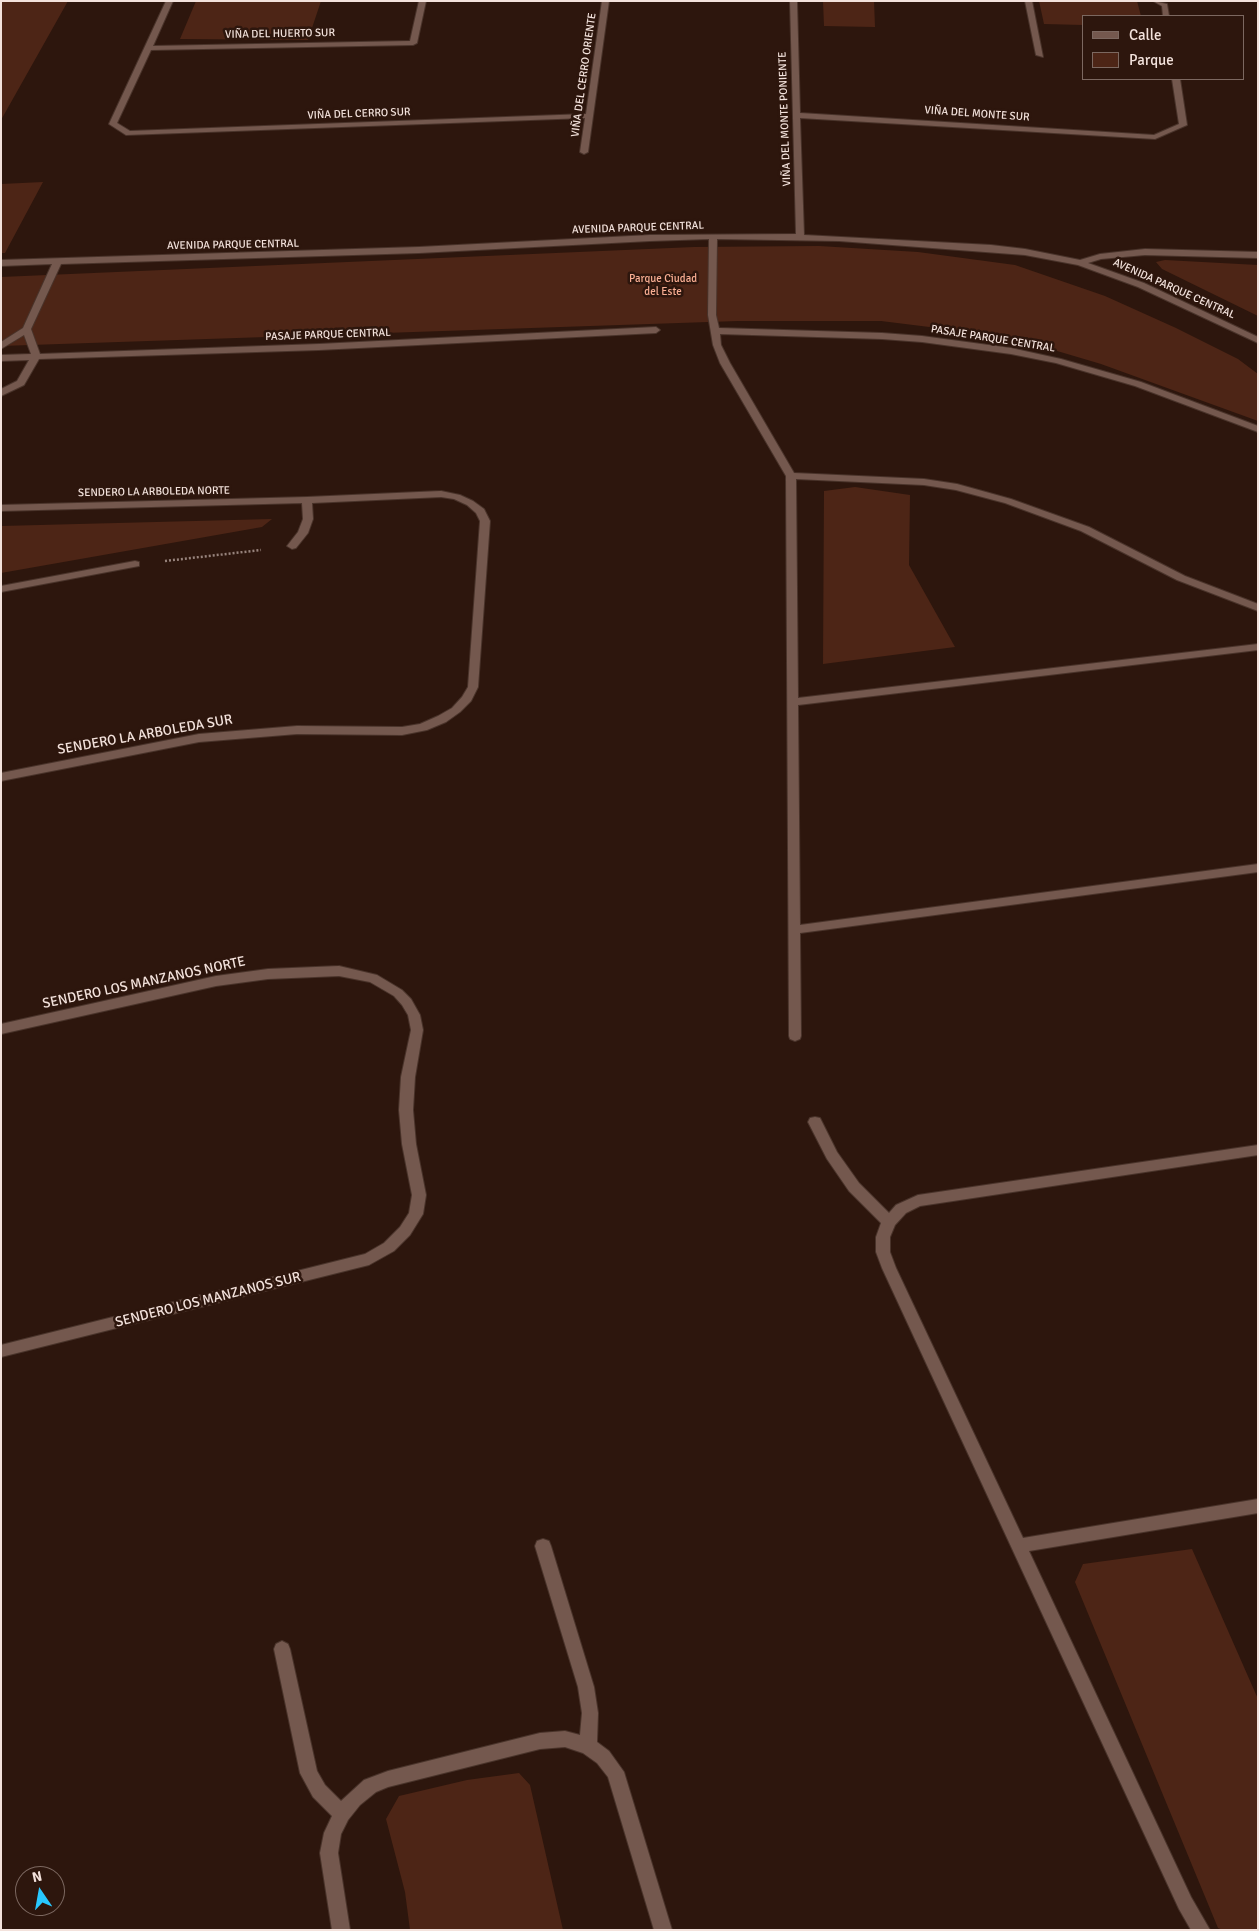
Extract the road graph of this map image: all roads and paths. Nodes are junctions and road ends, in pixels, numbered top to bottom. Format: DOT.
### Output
graph roads {
  1 [pos="170,1"];
  2 [pos="423,1"];
  3 [pos="606,1"];
  4 [pos="793,1"];
  5 [pos="1028,1"];
  6 [pos="1156,1"];
  7 [pos="1166,15"];
  8 [pos="147,48"];
  9 [pos="1040,55"];
  10 [pos="1176,80"];
  11 [pos="796,114"];
  12 [pos="589,116"];
  13 [pos="584,152"];
  14 [pos="800,236"];
  15 [pos="713,237"];
  16 [pos="1258,255"];
  17 [pos="58,261"];
  18 [pos="1080,263"];
  19 [pos="1,264"];
  20 [pos="26,329"];
  21 [pos="656,330"];
  22 [pos="714,331"];
  23 [pos="1258,340"];
  24 [pos="1,346"];
  25 [pos="36,356"];
  26 [pos="1,358"];
  27 [pos="1,394"];
  28 [pos="1258,429"];
  29 [pos="791,476"];
  30 [pos="307,500"];
  31 [pos="470,503"];
  32 [pos="1,508"];
  33 [pos="292,546"];
  34 [pos="135,564"];
  35 [pos="1,588"];
  36 [pos="1258,608"];
  37 [pos="1258,647"];
  38 [pos="792,702"];
  39 [pos="1,776"];
  40 [pos="1258,868"];
  41 [pos="794,930"];
  42 [pos="1,1029"];
  43 [pos="795,1036"];
  44 [pos="815,1122"];
  45 [pos="1258,1150"];
  46 [pos="889,1222"];
  47 [pos="406,1231"];
  48 [pos="1,1351"];
  49 [pos="1258,1506"];
  50 [pos="544,1546"];
  51 [pos="1019,1546"];
  52 [pos="282,1649"];
  53 [pos="588,1746"];
  54 [pos="342,1814"];
  55 [pos="341,1930"];
  56 [pos="664,1930"];
  57 [pos="1201,1930"];
  1 -- 8 [label="street"];
  2 -- 8 [label="street, VIÑA DEL HUERTO SUR"];
  3 -- 12 [label="street, VIÑA DEL CERRO ORIENTE"];
  4 -- 11 [label="street, VIÑA DEL MONTE PONIENTE"];
  5 -- 9 [label="street"];
  6 -- 7 [label="street"];
  8 -- 12 [label="street, VIÑA DEL CERRO SUR"];
  10 -- 11 [label="street, VIÑA DEL MONTE SUR"];
  11 -- 14 [label="street, VIÑA DEL MONTE PONIENTE"];
  12 -- 13 [label="street, VIÑA DEL CERRO ORIENTE"];
  14 -- 15 [label="street, AVENIDA PARQUE CENTRAL"];
  14 -- 18 [label="street, AVENIDA PARQUE CENTRAL"];
  15 -- 17 [label="street, AVENIDA PARQUE CENTRAL"];
  15 -- 22 [label="street"];
  16 -- 18 [label="street"];
  17 -- 19 [label="street, AVENIDA PARQUE CENTRAL"];
  17 -- 20 [label="street"];
  18 -- 23 [label="street, AVENIDA PARQUE CENTRAL"];
  20 -- 24 [label="street"];
  20 -- 25 [label="street"];
  21 -- 25 [label="street, PASAJE PARQUE CENTRAL"];
  22 -- 28 [label="street, PASAJE PARQUE CENTRAL"];
  22 -- 29 [label="street"];
  25 -- 26 [label="street, PASAJE PARQUE CENTRAL"];
  25 -- 27 [label="street"];
  29 -- 36 [label="street"];
  29 -- 38 [label="street"];
  30 -- 31 [label="street, SENDERO LA ARBOLEDA NORTE"];
  30 -- 32 [label="street, SENDERO LA ARBOLEDA NORTE"];
  30 -- 33 [label="street"];
  31 -- 39 [label="street, SENDERO LA ARBOLEDA SUR"];
  33 -- 34 [label="path"];
  34 -- 35 [label="street"];
  37 -- 38 [label="street"];
  38 -- 41 [label="street"];
  40 -- 41 [label="street"];
  41 -- 43 [label="street"];
  42 -- 47 [label="street, SENDERO LOS MANZANOS NORTE"];
  44 -- 46 [label="street"];
  45 -- 46 [label="street"];
  46 -- 51 [label="street"];
  47 -- 48 [label="street, SENDERO LOS MANZANOS SUR"];
  49 -- 51 [label="street"];
  50 -- 53 [label="street"];
  51 -- 57 [label="street"];
  52 -- 54 [label="street"];
  53 -- 54 [label="street"];
  53 -- 56 [label="street"];
  54 -- 55 [label="street"];
}
